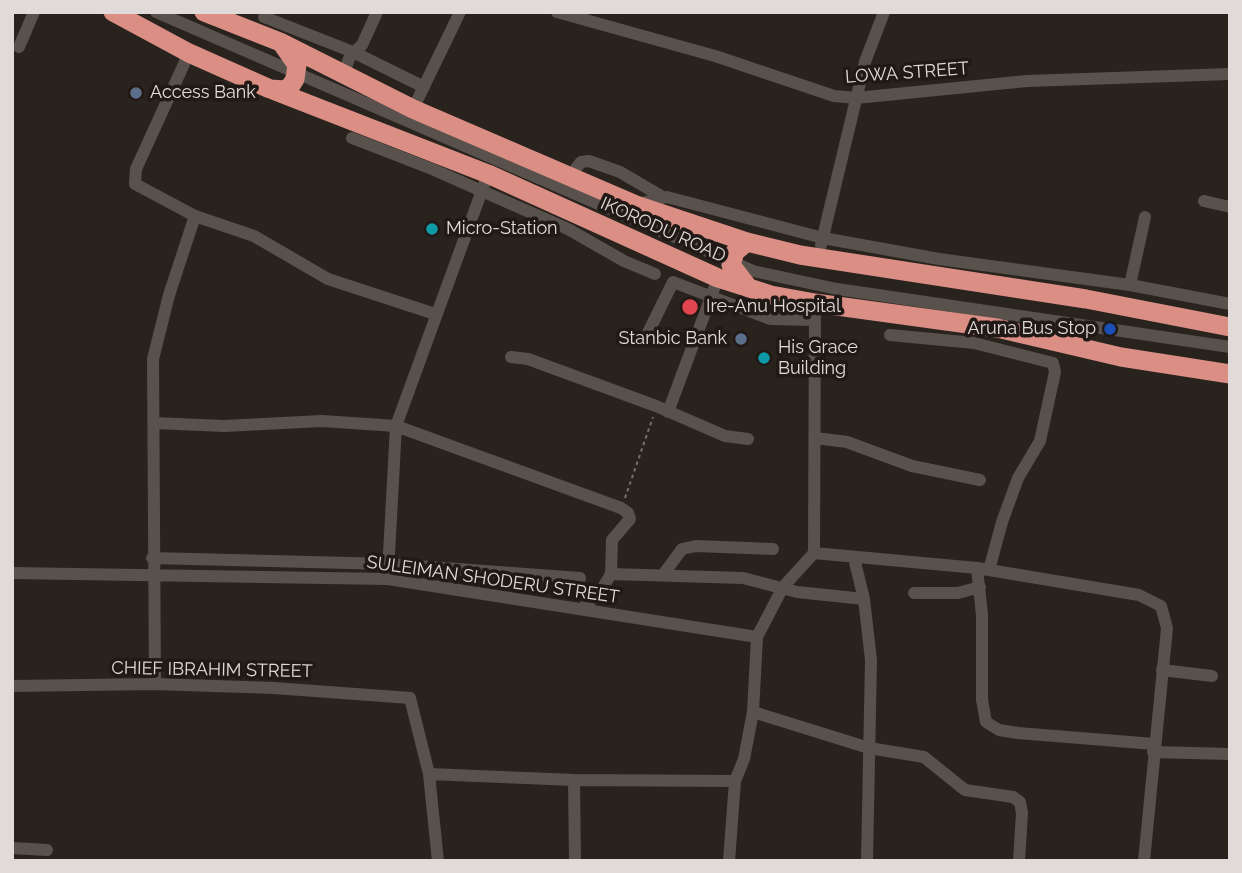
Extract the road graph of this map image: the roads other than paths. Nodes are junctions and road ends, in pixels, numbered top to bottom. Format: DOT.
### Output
graph roads {
  1 [pos="34,12"];
  2 [pos="113,12"];
  3 [pos="156,12"];
  4 [pos="377,12"];
  5 [pos="460,12"];
  6 [pos="557,12"];
  7 [pos="884,12"];
  8 [pos="216,14"];
  9 [pos="264,17"];
  10 [pos="280,42"];
  11 [pos="19,47"];
  12 [pos="189,52"];
  13 [pos="354,52"];
  14 [pos="344,73"];
  15 [pos="1230,74"];
  16 [pos="297,75"];
  17 [pos="424,87"];
  18 [pos="270,89"];
  19 [pos="856,98"];
  20 [pos="414,109"];
  21 [pos="352,138"];
  22 [pos="570,176"];
  23 [pos="485,183"];
  24 [pos="661,196"];
  25 [pos="1204,201"];
  26 [pos="636,205"];
  27 [pos="1230,207"];
  28 [pos="195,216"];
  29 [pos="1145,217"];
  30 [pos="823,238"];
  31 [pos="747,242"];
  32 [pos="818,258"];
  33 [pos="731,262"];
  34 [pos="655,274"];
  35 [pos="718,278"];
  36 [pos="1130,285"];
  37 [pos="748,288"];
  38 [pos="711,298"];
  39 [pos="1230,304"];
  40 [pos="814,312"];
  41 [pos="435,314"];
  42 [pos="1230,327"];
  43 [pos="890,335"];
  44 [pos="644,341"];
  45 [pos="1230,347"];
  46 [pos="511,357"];
  47 [pos="1230,374"];
  48 [pos="662,409"];
  49 [pos="154,424"];
  50 [pos="396,426"];
  51 [pos="815,438"];
  52 [pos="748,439"];
  53 [pos="980,480"];
  54 [pos="773,549"];
  55 [pos="814,553"];
  56 [pos="152,558"];
  57 [pos="854,558"];
  58 [pos="389,564"];
  59 [pos="983,569"];
  60 [pos="12,573"];
  61 [pos="611,574"];
  62 [pos="152,575"];
  63 [pos="663,576"];
  64 [pos="580,578"];
  65 [pos="388,579"];
  66 [pos="783,587"];
  67 [pos="980,587"];
  68 [pos="914,593"];
  69 [pos="864,599"];
  70 [pos="582,609"];
  71 [pos="757,637"];
  72 [pos="1162,670"];
  73 [pos="1212,676"];
  74 [pos="155,684"];
  75 [pos="12,686"];
  76 [pos="753,712"];
  77 [pos="869,748"];
  78 [pos="1154,748"];
  79 [pos="1230,754"];
  80 [pos="429,774"];
  81 [pos="574,780"];
  82 [pos="735,781"];
  83 [pos="12,848"];
  84 [pos="47,850"];
  85 [pos="438,861"];
  86 [pos="575,861"];
  87 [pos="729,861"];
  88 [pos="867,861"];
  89 [pos="1019,861"];
  90 [pos="1144,861"];
  1 -- 11 [label="street"];
  2 -- 12 [label="highway, IKORODU ROAD"];
  3 -- 16 [label="street"];
  4 -- 13 [label="street"];
  5 -- 17 [label="street"];
  6 -- 19 [label="street, LOWA STREET"];
  7 -- 19 [label="street"];
  8 -- 10 [label="highway, IKORODU ROAD"];
  9 -- 13 [label="street"];
  10 -- 14 [label="highway, IKORODU ROAD"];
  10 -- 16 [label="highway"];
  12 -- 18 [label="highway, IKORODU ROAD"];
  12 -- 28 [label="street"];
  13 -- 14 [label="street"];
  13 -- 17 [label="street"];
  14 -- 20 [label="highway, IKORODU ROAD"];
  15 -- 19 [label="street, LOWA STREET"];
  16 -- 18 [label="highway"];
  16 -- 33 [label="street"];
  17 -- 20 [label="street"];
  18 -- 23 [label="highway, IKORODU ROAD"];
  19 -- 30 [label="street"];
  20 -- 22 [label="highway, IKORODU ROAD"];
  21 -- 23 [label="street"];
  22 -- 24 [label="street"];
  22 -- 26 [label="highway, IKORODU ROAD"];
  23 -- 34 [label="street"];
  23 -- 35 [label="highway, IKORODU ROAD"];
  23 -- 41 [label="street"];
  24 -- 26 [label="street"];
  24 -- 30 [label="street"];
  25 -- 27 [label="street"];
  26 -- 31 [label="highway, IKORODU ROAD"];
  28 -- 41 [label="street"];
  28 -- 49 [label="street"];
  29 -- 36 [label="street"];
  30 -- 32 [label="street"];
  30 -- 36 [label="street"];
  31 -- 32 [label="highway, IKORODU ROAD"];
  31 -- 33 [label="highway"];
  32 -- 42 [label="highway, IKORODU ROAD"];
  33 -- 37 [label="highway"];
  33 -- 45 [label="street"];
  35 -- 37 [label="highway, IKORODU ROAD"];
  35 -- 38 [label="street"];
  36 -- 39 [label="street"];
  37 -- 40 [label="highway, IKORODU ROAD"];
  38 -- 40 [label="street"];
  38 -- 44 [label="street"];
  38 -- 48 [label="street"];
  40 -- 47 [label="highway, IKORODU ROAD"];
  40 -- 51 [label="street"];
  41 -- 50 [label="street"];
  43 -- 59 [label="street"];
  46 -- 48 [label="street"];
  48 -- 52 [label="street"];
  49 -- 50 [label="street"];
  49 -- 56 [label="street"];
  50 -- 58 [label="street"];
  50 -- 61 [label="street"];
  51 -- 53 [label="street"];
  51 -- 55 [label="street"];
  54 -- 63 [label="street"];
  55 -- 57 [label="street"];
  55 -- 66 [label="street"];
  56 -- 58 [label="street"];
  56 -- 62 [label="street"];
  57 -- 59 [label="street"];
  57 -- 69 [label="street"];
  58 -- 64 [label="street"];
  58 -- 65 [label="street"];
  59 -- 67 [label="street"];
  59 -- 72 [label="street"];
  60 -- 62 [label="street, SULEIMAN SHODERU STREET"];
  61 -- 63 [label="street"];
  61 -- 70 [label="street"];
  62 -- 65 [label="street, SULEIMAN SHODERU STREET"];
  62 -- 74 [label="street"];
  63 -- 66 [label="street"];
  65 -- 70 [label="street, SULEIMAN SHODERU STREET"];
  66 -- 69 [label="street"];
  66 -- 71 [label="street"];
  67 -- 68 [label="street"];
  67 -- 78 [label="street"];
  69 -- 77 [label="street"];
  70 -- 71 [label="street, SULEIMAN SHODERU STREET"];
  71 -- 76 [label="street"];
  72 -- 73 [label="street"];
  72 -- 78 [label="street"];
  74 -- 75 [label="street, CHIEF IBRAHIM STREET"];
  74 -- 80 [label="street, CHIEF IBRAHIM STREET"];
  76 -- 77 [label="street"];
  76 -- 82 [label="street"];
  77 -- 88 [label="street"];
  77 -- 89 [label="street"];
  78 -- 79 [label="street"];
  78 -- 90 [label="street"];
  80 -- 81 [label="street"];
  80 -- 85 [label="street"];
  81 -- 82 [label="street"];
  81 -- 86 [label="street"];
  82 -- 87 [label="street"];
  83 -- 84 [label="street"];
}
